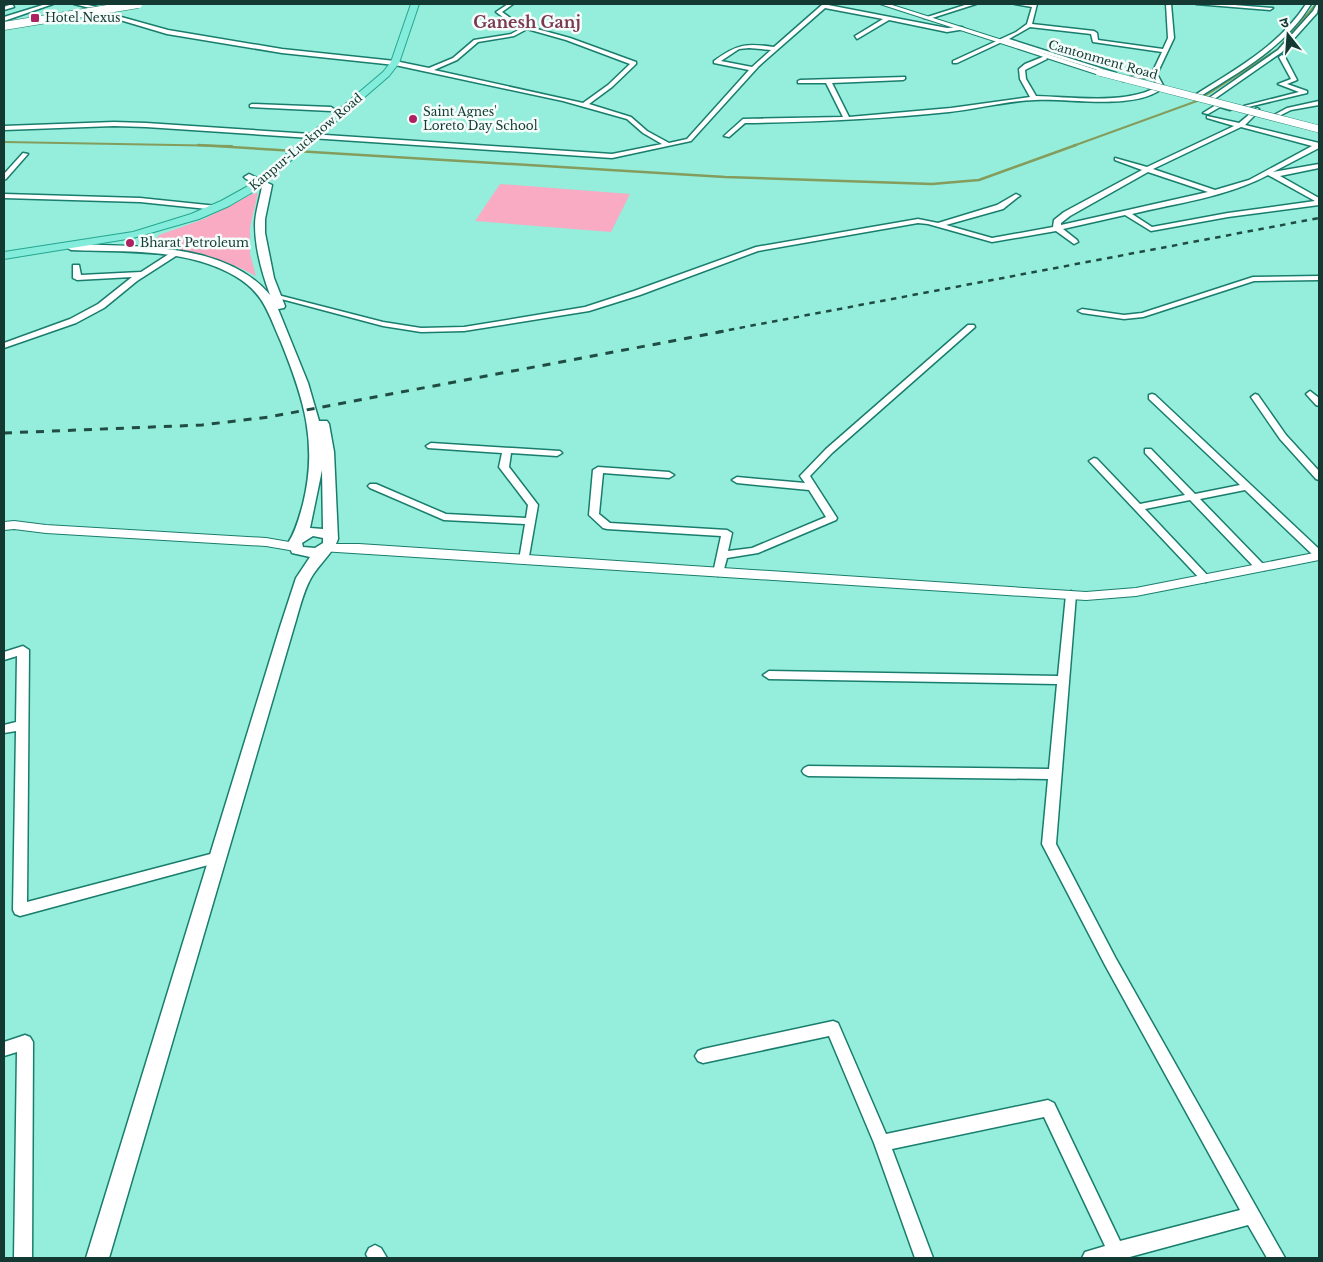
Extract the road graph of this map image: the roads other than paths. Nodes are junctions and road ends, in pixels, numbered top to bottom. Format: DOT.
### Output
graph roads {
  1 [pos="50,4"];
  2 [pos="77,4"];
  3 [pos="131,4"];
  4 [pos="138,4"];
  5 [pos="145,4"];
  6 [pos="407,4"];
  7 [pos="415,4"];
  8 [pos="511,4"];
  9 [pos="883,4"];
  10 [pos="968,4"];
  11 [pos="1017,4"];
  12 [pos="1169,4"];
  13 [pos="1199,4"];
  14 [pos="1308,4"];
  15 [pos="1319,4"];
  16 [pos="826,5"];
  17 [pos="1035,5"];
  18 [pos="12,6"];
  19 [pos="101,8"];
  20 [pos="1270,8"];
  21 [pos="4,9"];
  22 [pos="1319,11"];
  23 [pos="927,18"];
  24 [pos="4,19"];
  25 [pos="887,19"];
  26 [pos="1312,21"];
  27 [pos="1029,25"];
  28 [pos="4,26"];
  29 [pos="526,28"];
  30 [pos="962,28"];
  31 [pos="402,30"];
  32 [pos="857,37"];
  33 [pos="1001,41"];
  34 [pos="774,49"];
  35 [pos="1165,51"];
  36 [pos="1282,55"];
  37 [pos="1044,58"];
  38 [pos="390,62"];
  39 [pos="954,62"];
  40 [pos="753,69"];
  41 [pos="430,70"];
  42 [pos="1099,72"];
  43 [pos="1154,74"];
  44 [pos="903,78"];
  45 [pos="1132,79"];
  46 [pos="1119,80"];
  47 [pos="828,81"];
  48 [pos="800,82"];
  49 [pos="1158,89"];
  50 [pos="1197,96"];
  51 [pos="1034,98"];
  52 [pos="1211,99"];
  53 [pos="1319,103"];
  54 [pos="585,104"];
  55 [pos="252,106"];
  56 [pos="331,109"];
  57 [pos="1251,109"];
  58 [pos="1278,116"];
  59 [pos="846,119"];
  60 [pos="1240,125"];
  61 [pos="4,128"];
  62 [pos="1319,129"];
  63 [pos="727,136"];
  64 [pos="302,139"];
  65 [pos="668,145"];
  66 [pos="1319,146"];
  67 [pos="25,154"];
  68 [pos="1302,154"];
  69 [pos="1311,157"];
  70 [pos="1117,159"];
  71 [pos="1319,166"];
  72 [pos="1148,169"];
  73 [pos="1271,173"];
  74 [pos="249,177"];
  75 [pos="4,178"];
  76 [pos="260,182"];
  77 [pos="1215,192"];
  78 [pos="1319,192"];
  79 [pos="1308,194"];
  80 [pos="4,196"];
  81 [pos="1016,196"];
  82 [pos="1319,202"];
  83 [pos="200,206"];
  84 [pos="217,208"];
  85 [pos="1126,213"];
  86 [pos="938,224"];
  87 [pos="1056,228"];
  88 [pos="1074,242"];
  89 [pos="71,247"];
  90 [pos="4,250"];
  91 [pos="176,254"];
  92 [pos="4,256"];
  93 [pos="76,267"];
  94 [pos="143,274"];
  95 [pos="1319,278"];
  96 [pos="274,296"];
  97 [pos="1082,311"];
  98 [pos="971,327"];
  99 [pos="4,346"];
  100 [pos="1310,394"];
  101 [pos="1152,397"];
  102 [pos="1255,397"];
  103 [pos="1319,403"];
  104 [pos="431,446"];
  105 [pos="507,450"];
  106 [pos="1148,451"];
  107 [pos="556,453"];
  108 [pos="1094,461"];
  109 [pos="669,475"];
  110 [pos="1319,477"];
  111 [pos="737,480"];
  112 [pos="373,486"];
  113 [pos="812,486"];
  114 [pos="1247,487"];
  115 [pos="1192,497"];
  116 [pos="1138,507"];
  117 [pos="530,521"];
  118 [pos="4,526"];
  119 [pos="297,543"];
  120 [pos="327,544"];
  121 [pos="722,555"];
  122 [pos="1319,556"];
  123 [pos="524,560"];
  124 [pos="1261,568"];
  125 [pos="718,573"];
  126 [pos="303,578"];
  127 [pos="1206,579"];
  128 [pos="1072,596"];
  129 [pos="4,656"];
  130 [pos="769,675"];
  131 [pos="1064,680"];
  132 [pos="22,725"];
  133 [pos="4,729"];
  134 [pos="808,771"];
  135 [pos="1056,774"];
  136 [pos="218,857"];
  137 [pos="4,1048"];
  138 [pos="703,1056"];
  139 [pos="882,1143"];
  140 [pos="1252,1216"];
  141 [pos="1117,1255"];
  142 [pos="23,1258"];
  143 [pos="97,1258"];
  144 [pos="924,1258"];
  145 [pos="1091,1258"];
  146 [pos="1276,1258"];
  1 -- 24 [label="street"];
  2 -- 19 [label="street"];
  3 -- 19 [label="main road"];
  4 -- 28 [label="main road, bridge"];
  5 -- 19 [label="main road"];
  6 -- 31 [label="main road, Kanpur-Lucknow Road"];
  7 -- 31 [label="main road, Kanpur-Lucknow Road"];
  8 -- 29 [label="street"];
  9 -- 23 [label="street, Cantonment Road"];
  10 -- 23 [label="street"];
  11 -- 17 [label="street"];
  12 -- 35 [label="street"];
  13 -- 20 [label="street"];
  14 -- 50 [label="street"];
  15 -- 36 [label="street"];
  16 -- 25 [label="street"];
  16 -- 34 [label="street"];
  17 -- 27 [label="street"];
  18 -- 21 [label="street"];
  19 -- 28 [label="main road"];
  19 -- 38 [label="street"];
  22 -- 26 [label="street"];
  23 -- 30 [label="street, Cantonment Road"];
  25 -- 30 [label="street"];
  25 -- 32 [label="street"];
  27 -- 33 [label="street"];
  27 -- 35 [label="street"];
  29 -- 41 [label="street"];
  29 -- 54 [label="street"];
  30 -- 33 [label="street, Cantonment Road"];
  31 -- 38 [label="main road, Kanpur-Lucknow Road"];
  33 -- 37 [label="street"];
  33 -- 39 [label="street"];
  33 -- 42 [label="street, Cantonment Road"];
  33 -- 45 [label="street"];
  34 -- 40 [label="street"];
  34 -- 40 [label="street"];
  35 -- 43 [label="street"];
  36 -- 52 [label="street"];
  36 -- 57 [label="street"];
  36 -- 57 [label="street"];
  37 -- 46 [label="street"];
  37 -- 51 [label="street"];
  38 -- 41 [label="street"];
  38 -- 56 [label="main road, Kanpur-Lucknow Road"];
  38 -- 64 [label="main road, Kanpur-Lucknow Road"];
  40 -- 65 [label="street"];
  41 -- 54 [label="street"];
  42 -- 62 [label="street, Cantonment Road, bridge"];
  43 -- 45 [label="street"];
  43 -- 49 [label="street"];
  44 -- 47 [label="street"];
  45 -- 46 [label="street"];
  45 -- 49 [label="street"];
  46 -- 49 [label="street"];
  47 -- 48 [label="street"];
  47 -- 59 [label="street"];
  49 -- 50 [label="street"];
  49 -- 51 [label="street"];
  50 -- 52 [label="street, bridge"];
  51 -- 59 [label="street"];
  52 -- 57 [label="street"];
  53 -- 58 [label="street"];
  54 -- 65 [label="street"];
  55 -- 56 [label="street"];
  56 -- 64 [label="main road, Kanpur-Lucknow Road"];
  57 -- 58 [label="street"];
  57 -- 60 [label="street"];
  57 -- 60 [label="street"];
  57 -- 62 [label="street"];
  58 -- 62 [label="street"];
  59 -- 63 [label="street"];
  60 -- 66 [label="street"];
  60 -- 72 [label="street"];
  61 -- 64 [label="street"];
  64 -- 65 [label="street"];
  64 -- 74 [label="main road, Kanpur-Lucknow Road"];
  64 -- 76 [label="main road, Kanpur-Lucknow Road"];
  66 -- 68 [label="street"];
  67 -- 75 [label="street"];
  68 -- 69 [label="street"];
  68 -- 73 [label="street"];
  70 -- 72 [label="street"];
  71 -- 73 [label="street"];
  72 -- 77 [label="street"];
  72 -- 87 [label="street"];
  73 -- 77 [label="street"];
  73 -- 79 [label="street"];
  74 -- 76 [label="main road"];
  74 -- 83 [label="main road, Kanpur-Lucknow Road"];
  76 -- 84 [label="main road, Kanpur-Lucknow Road"];
  76 -- 96 [label="main road"];
  77 -- 85 [label="street"];
  78 -- 79 [label="street"];
  79 -- 82 [label="street"];
  80 -- 83 [label="street"];
  81 -- 86 [label="street"];
  82 -- 85 [label="street"];
  83 -- 84 [label="street"];
  83 -- 90 [label="main road, Kanpur-Lucknow Road"];
  84 -- 89 [label="main road, Kanpur-Lucknow Road"];
  85 -- 87 [label="street"];
  86 -- 87 [label="street"];
  86 -- 96 [label="street"];
  87 -- 88 [label="street"];
  89 -- 91 [label="main road"];
  89 -- 92 [label="main road, Kanpur-Lucknow Road"];
  91 -- 94 [label="street"];
  91 -- 119 [label="main road"];
  93 -- 94 [label="street"];
  94 -- 99 [label="street"];
  95 -- 97 [label="street"];
  96 -- 120 [label="main road"];
  98 -- 113 [label="street"];
  100 -- 103 [label="street"];
  101 -- 114 [label="street"];
  102 -- 110 [label="street"];
  104 -- 105 [label="street"];
  105 -- 107 [label="street"];
  105 -- 117 [label="street"];
  106 -- 115 [label="street"];
  108 -- 116 [label="street"];
  109 -- 121 [label="street"];
  111 -- 113 [label="street"];
  112 -- 117 [label="street"];
  113 -- 121 [label="street"];
  114 -- 115 [label="street"];
  114 -- 122 [label="street"];
  115 -- 116 [label="street"];
  115 -- 124 [label="street"];
  116 -- 127 [label="street"];
  117 -- 123 [label="street"];
  118 -- 119 [label="street"];
  119 -- 120 [label="main road"];
  119 -- 120 [label="main road"];
  119 -- 126 [label="main road"];
  120 -- 123 [label="street"];
  120 -- 126 [label="main road"];
  121 -- 125 [label="street"];
  122 -- 124 [label="street"];
  123 -- 125 [label="street"];
  124 -- 127 [label="street"];
  125 -- 128 [label="street"];
  126 -- 136 [label="main road"];
  127 -- 128 [label="street"];
  128 -- 131 [label="street"];
  129 -- 132 [label="street"];
  130 -- 131 [label="street"];
  131 -- 135 [label="street"];
  132 -- 133 [label="street"];
  132 -- 136 [label="street"];
  134 -- 135 [label="street"];
  135 -- 140 [label="street"];
  136 -- 143 [label="main road"];
  137 -- 142 [label="street"];
  138 -- 139 [label="street"];
  139 -- 141 [label="street"];
  139 -- 144 [label="street"];
  140 -- 141 [label="street"];
  140 -- 146 [label="street"];
  141 -- 145 [label="street"];
}
